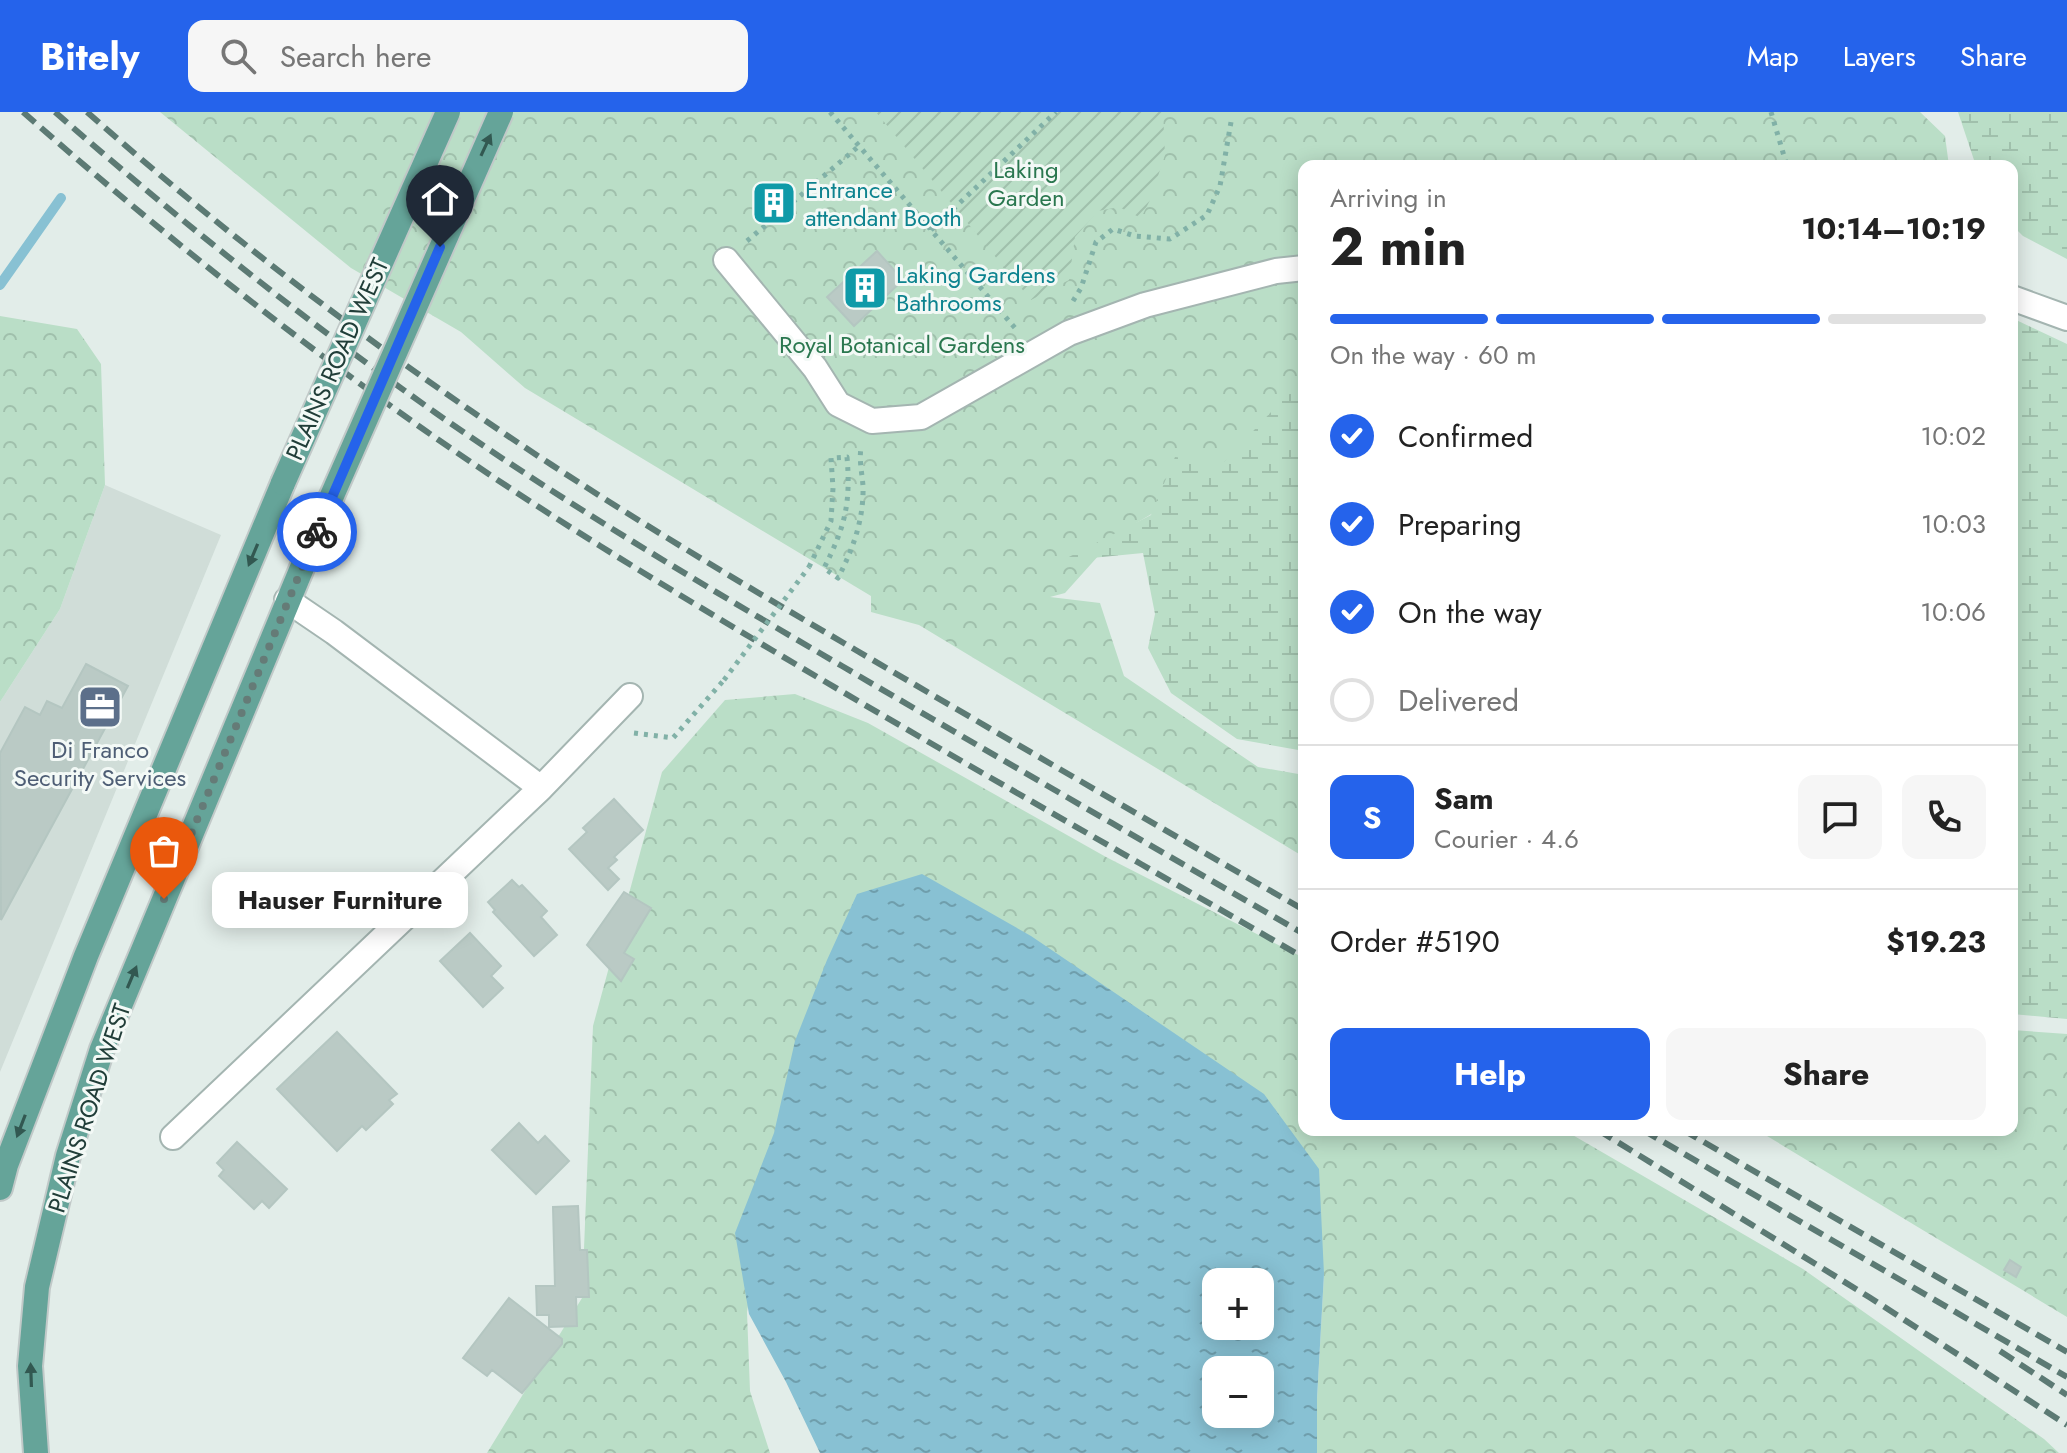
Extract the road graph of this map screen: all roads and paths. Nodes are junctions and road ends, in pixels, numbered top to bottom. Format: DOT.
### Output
graph roads {
  1 [pos="448,112"];
  2 [pos="501,112"];
  3 [pos="830,112"];
  4 [pos="1056,112"];
  5 [pos="1771,112"];
  6 [pos="1231,122"];
  7 [pos="859,146"];
  8 [pos="1785,160"];
  9 [pos="931,230"];
  10 [pos="726,260"];
  11 [pos="1298,269"];
  12 [pos="2018,300"];
  13 [pos="1069,306"];
  14 [pos="2067,318"];
  15 [pos="1029,323"];
  16 [pos="860,454"];
  17 [pos="287,600"];
  18 [pos="630,696"];
  19 [pos="629,732"];
  20 [pos="541,788"];
  21 [pos="173,1137"];
  22 [pos="0,1188"];
  23 [pos="36,1453"];
  1 -- 22 [label="main road, PLAINS ROAD WEST, one-way, bridge"];
  17 -- 2 [label="main road, PLAINS ROAD WEST, one-way, bridge"];
  3 -- 7 [label="path"];
  4 -- 9 [label="path"];
  5 -- 8 [label="path"];
  6 -- 13 [label="path"];
  7 -- 9 [label="path"];
  7 -- 10 [label="path"];
  9 -- 15 [label="path"];
  10 -- 11 [label="street"];
  12 -- 14 [label="street"];
  16 -- 19 [label="path, bridge"];
  17 -- 20 [label="street"];
  23 -- 17 [label="main road, PLAINS ROAD WEST, one-way"];
  18 -- 20 [label="street"];
  20 -- 21 [label="street"];
}
